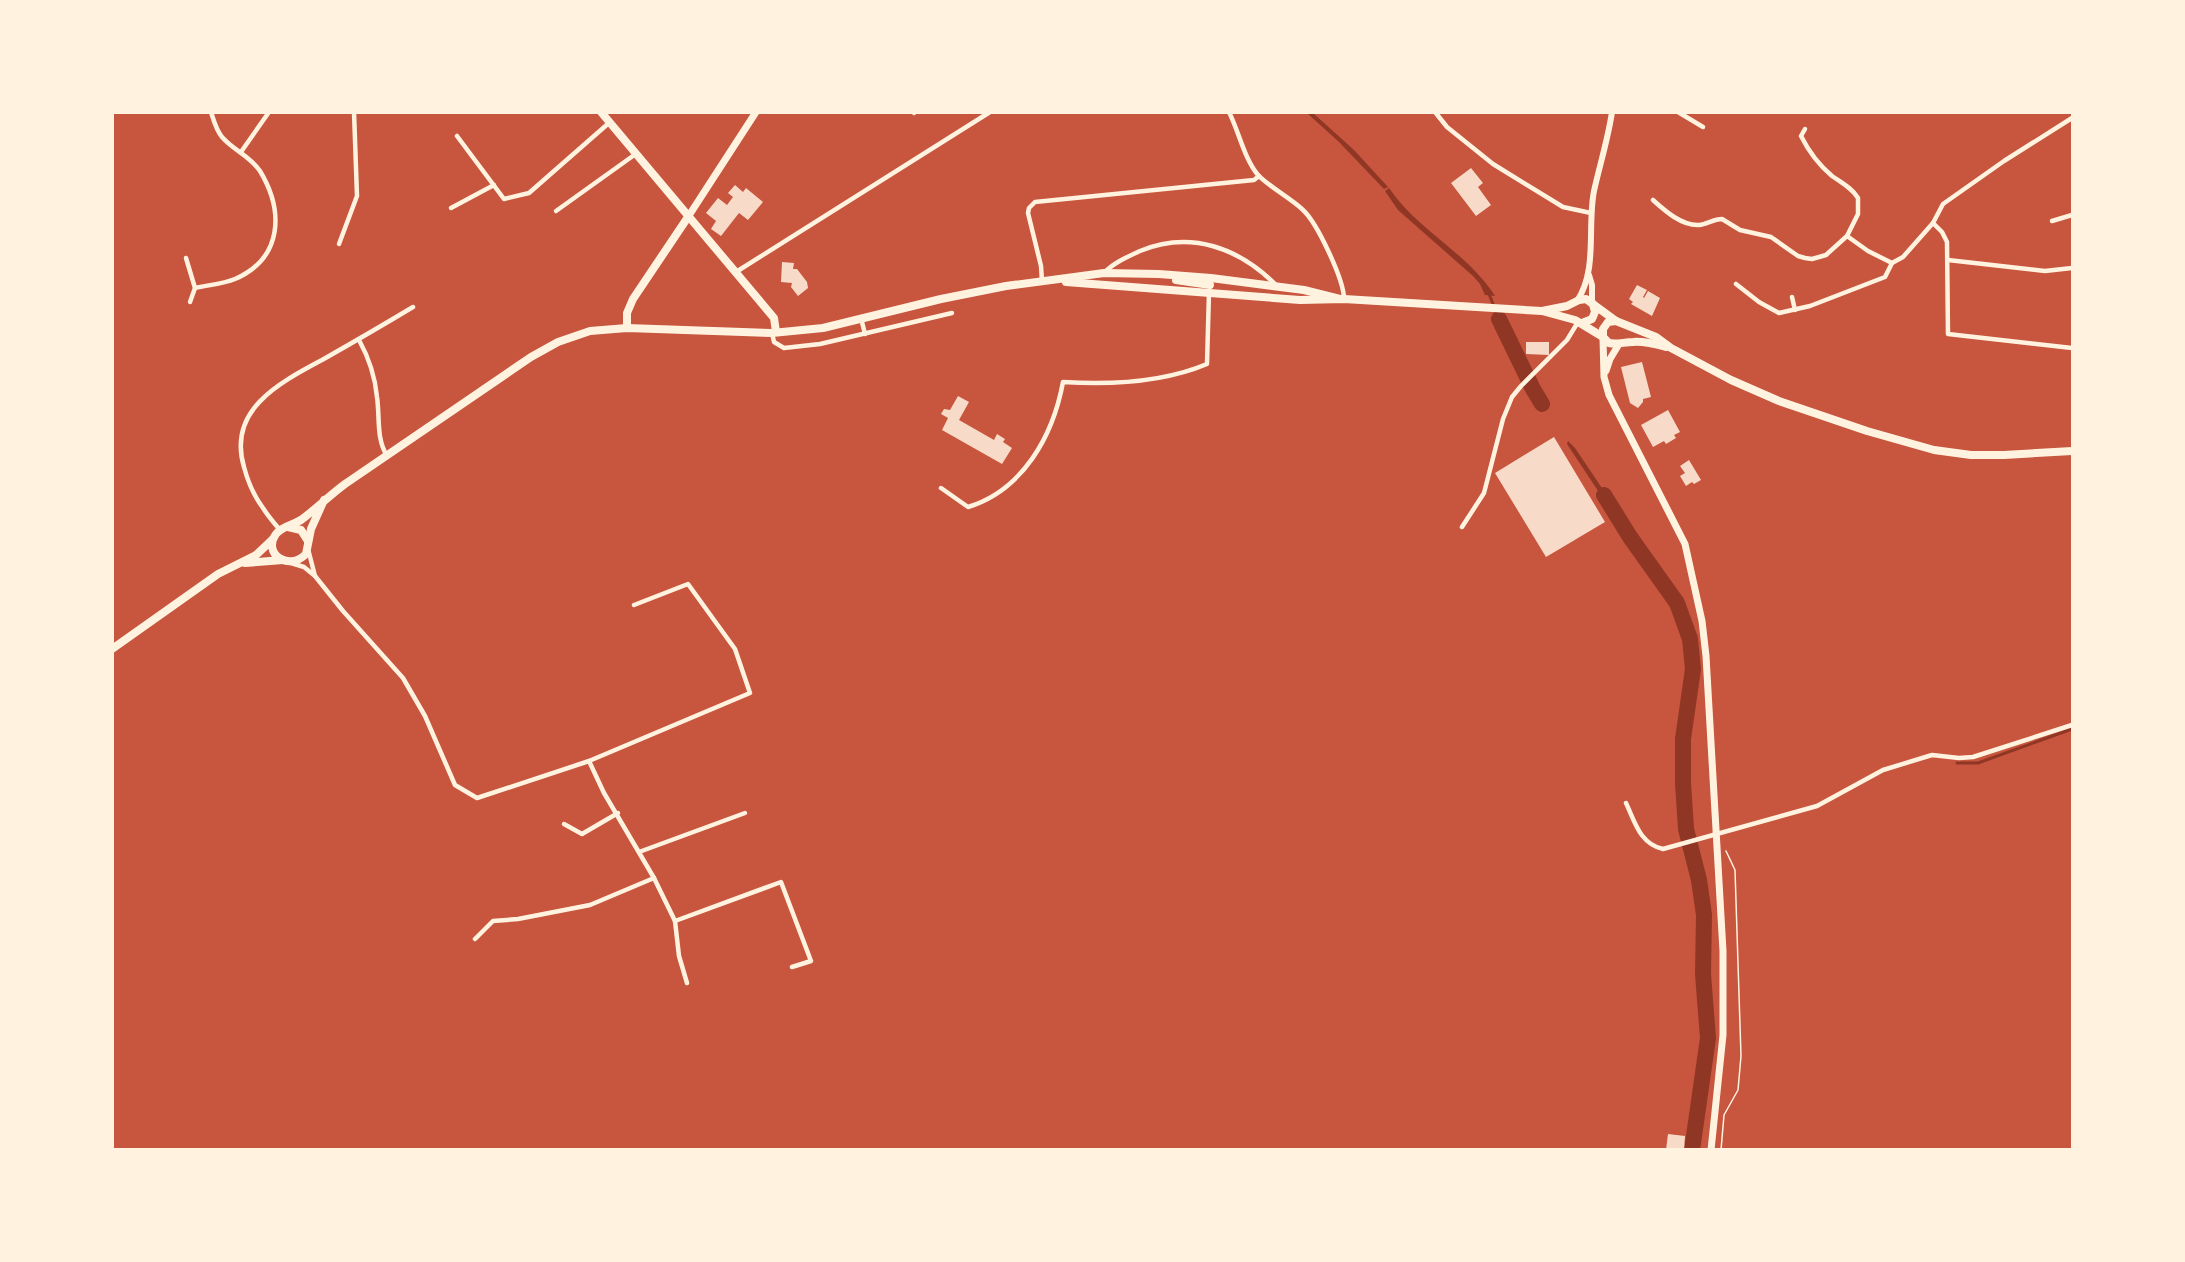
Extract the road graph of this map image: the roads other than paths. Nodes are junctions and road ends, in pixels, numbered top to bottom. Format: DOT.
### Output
graph roads {
  1 [pos="211,112"];
  2 [pos="269,112"];
  3 [pos="354,112"];
  4 [pos="601,112"];
  5 [pos="756,112"];
  6 [pos="990,112"];
  7 [pos="1230,112"];
  8 [pos="1435,112"];
  9 [pos="1612,112"];
  10 [pos="1678,112"];
  11 [pos="2073,118"];
  12 [pos="610,122"];
  13 [pos="1703,127"];
  14 [pos="1805,129"];
  15 [pos="457,136"];
  16 [pos="1802,136"];
  17 [pos="1794,138"];
  18 [pos="241,152"];
  19 [pos="637,153"];
  20 [pos="1259,176"];
  21 [pos="494,185"];
  22 [pos="1653,200"];
  23 [pos="451,208"];
  24 [pos="556,211"];
  25 [pos="1591,213"];
  26 [pos="2073,215"];
  27 [pos="688,217"];
  28 [pos="2052,221"];
  29 [pos="1933,223"];
  30 [pos="1847,236"];
  31 [pos="339,244"];
  32 [pos="186,258"];
  33 [pos="1948,260"];
  34 [pos="1892,263"];
  35 [pos="2073,268"];
  36 [pos="736,272"];
  37 [pos="1104,273"];
  38 [pos="1588,275"];
  39 [pos="1046,281"];
  40 [pos="1736,284"];
  41 [pos="1210,285"];
  42 [pos="1277,286"];
  43 [pos="195,288"];
  44 [pos="1792,297"];
  45 [pos="1342,299"];
  46 [pos="190,302"];
  47 [pos="1575,303"];
  48 [pos="1593,303"];
  49 [pos="413,307"];
  50 [pos="1542,310"];
  51 [pos="1795,310"];
  52 [pos="952,313"];
  53 [pos="861,318"];
  54 [pos="1578,321"];
  55 [pos="1620,322"];
  56 [pos="627,328"];
  57 [pos="774,332"];
  58 [pos="866,334"];
  59 [pos="1603,337"];
  60 [pos="359,339"];
  61 [pos="1620,343"];
  62 [pos="1671,348"];
  63 [pos="2073,348"];
  64 [pos="1604,377"];
  65 [pos="2073,451"];
  66 [pos="387,456"];
  67 [pos="941,488"];
  68 [pos="324,500"];
  69 [pos="1462,527"];
  70 [pos="284,528"];
  71 [pos="273,539"];
  72 [pos="308,544"];
  73 [pos="286,561"];
  74 [pos="239,564"];
  75 [pos="315,576"];
  76 [pos="634,605"];
  77 [pos="112,649"];
  78 [pos="2073,725"];
  79 [pos="589,761"];
  80 [pos="1626,803"];
  81 [pos="618,813"];
  82 [pos="745,813"];
  83 [pos="564,824"];
  84 [pos="1716,834"];
  85 [pos="639,852"];
  86 [pos="654,878"];
  87 [pos="675,921"];
  88 [pos="475,939"];
  89 [pos="792,967"];
  90 [pos="687,983"];
  91 [pos="1711,1149"];
  1 -- 18 [label="street"];
  2 -- 18 [label="street"];
  3 -- 31 [label="street"];
  4 -- 12 [label="main road"];
  5 -- 27 [label="main road"];
  6 -- 36 [label="street"];
  7 -- 20 [label="street"];
  8 -- 25 [label="street"];
  9 -- 25 [label="street"];
  10 -- 13 [label="street"];
  11 -- 29 [label="street"];
  12 -- 19 [label="main road"];
  12 -- 21 [label="street"];
  14 -- 16 [label="street"];
  15 -- 21 [label="street"];
  16 -- 17 [label="street"];
  16 -- 30 [label="street"];
  18 -- 43 [label="street"];
  19 -- 24 [label="street"];
  19 -- 27 [label="main road"];
  20 -- 39 [label="street"];
  20 -- 45 [label="street"];
  21 -- 23 [label="street"];
  22 -- 30 [label="street"];
  25 -- 38 [label="street"];
  26 -- 28 [label="street"];
  27 -- 36 [label="main road"];
  27 -- 56 [label="main road"];
  29 -- 33 [label="street"];
  29 -- 34 [label="street"];
  30 -- 34 [label="street"];
  32 -- 43 [label="street"];
  33 -- 35 [label="street"];
  33 -- 63 [label="street"];
  34 -- 51 [label="street"];
  36 -- 57 [label="main road"];
  37 -- 39 [label="main road"];
  37 -- 41 [label="main road"];
  37 -- 42 [label="street"];
  38 -- 47 [label="street"];
  38 -- 48 [label="street"];
  39 -- 41 [label="main road"];
  39 -- 53 [label="main road"];
  40 -- 51 [label="street"];
  41 -- 42 [label="main road"];
  41 -- 45 [label="main road"];
  41 -- 67 [label="street"];
  42 -- 45 [label="main road"];
  43 -- 46 [label="street"];
  44 -- 51 [label="street"];
  45 -- 50 [label="main road"];
  47 -- 48 [label="main road"];
  47 -- 50 [label="main road"];
  47 -- 54 [label="main road"];
  48 -- 54 [label="main road"];
  48 -- 55 [label="main road"];
  49 -- 60 [label="street"];
  50 -- 54 [label="main road"];
  52 -- 58 [label="street"];
  53 -- 57 [label="main road"];
  53 -- 58 [label="street"];
  54 -- 59 [label="main road"];
  54 -- 69 [label="street"];
  55 -- 59 [label="main road"];
  55 -- 61 [label="main road"];
  55 -- 62 [label="main road"];
  56 -- 57 [label="main road"];
  56 -- 66 [label="main road"];
  57 -- 58 [label="street"];
  59 -- 61 [label="main road"];
  59 -- 64 [label="main road"];
  60 -- 66 [label="street"];
  60 -- 70 [label="street"];
  61 -- 62 [label="main road"];
  61 -- 64 [label="main road"];
  62 -- 65 [label="main road"];
  64 -- 84 [label="main road"];
  66 -- 68 [label="main road"];
  68 -- 70 [label="main road"];
  68 -- 72 [label="main road"];
  70 -- 71 [label="main road"];
  70 -- 72 [label="main road"];
  71 -- 73 [label="main road"];
  71 -- 74 [label="main road"];
  72 -- 73 [label="main road"];
  72 -- 75 [label="street"];
  73 -- 74 [label="main road"];
  73 -- 75 [label="street"];
  74 -- 77 [label="main road"];
  75 -- 79 [label="street"];
  76 -- 79 [label="street"];
  78 -- 84 [label="street"];
  79 -- 81 [label="street"];
  80 -- 84 [label="street"];
  81 -- 83 [label="street"];
  81 -- 85 [label="street"];
  82 -- 85 [label="street"];
  84 -- 91 [label="main road"];
  85 -- 86 [label="street"];
  86 -- 87 [label="street"];
  86 -- 88 [label="street"];
  87 -- 89 [label="street"];
  87 -- 90 [label="street"];
}
